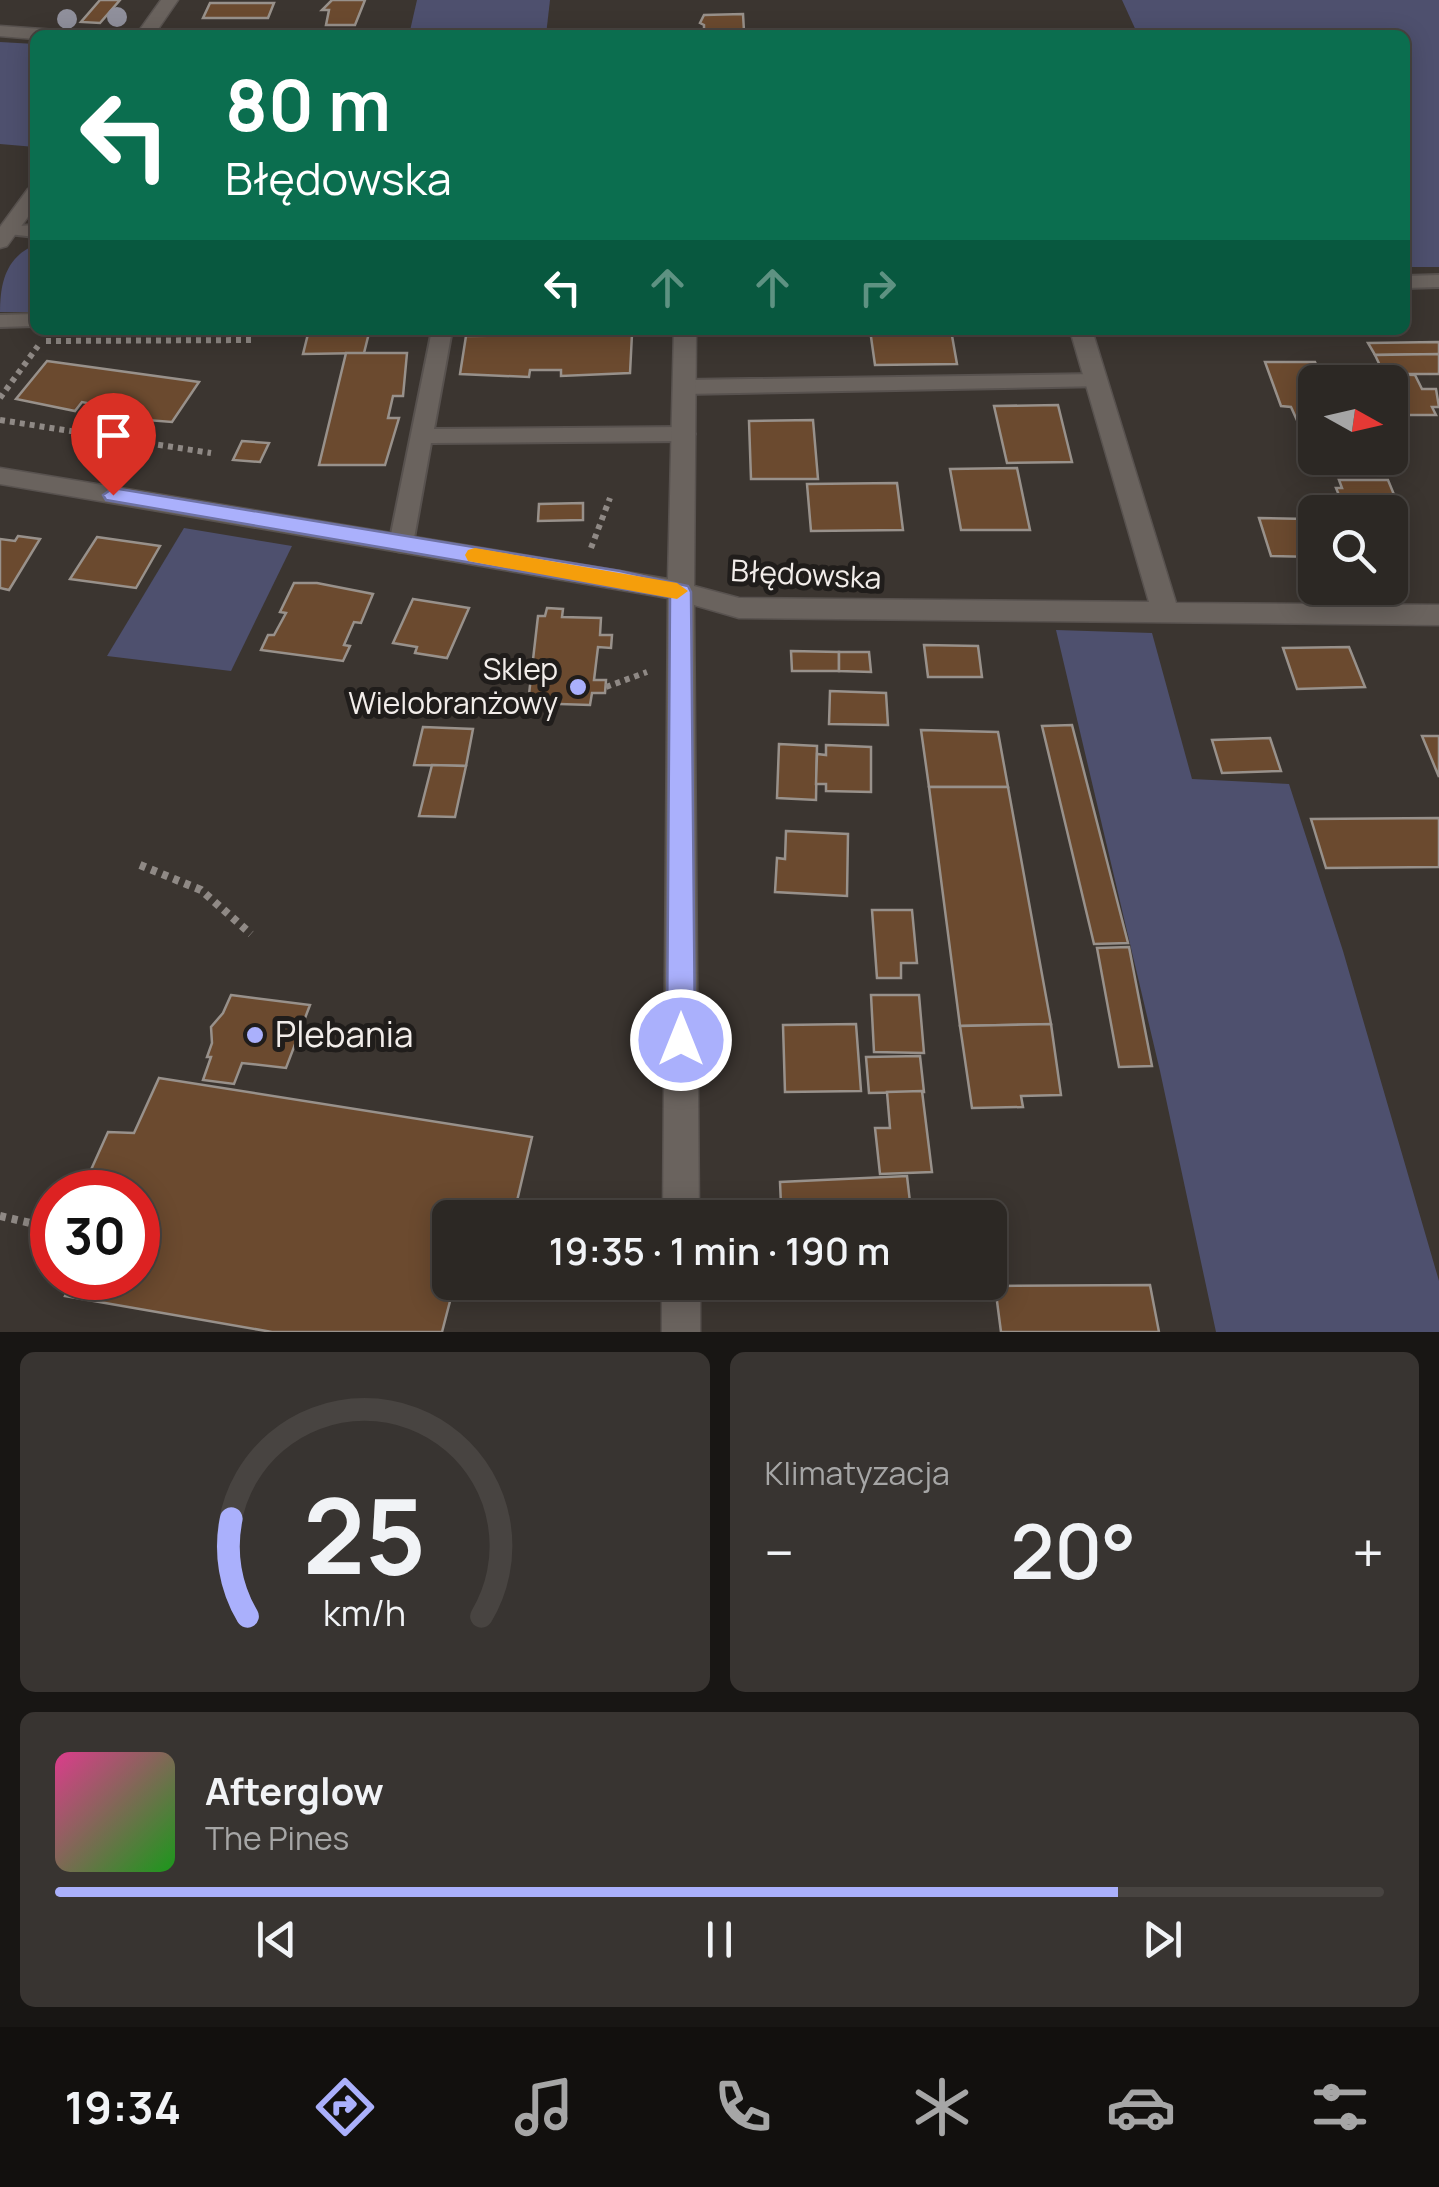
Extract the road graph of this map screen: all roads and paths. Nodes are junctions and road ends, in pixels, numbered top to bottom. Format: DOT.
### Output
graph roads {
  1 [pos="170,0"];
  2 [pos="149,30"];
  3 [pos="0,31"];
  4 [pos="30,33"];
  5 [pos="30,200"];
  6 [pos="30,232"];
  7 [pos="4,236"];
  8 [pos="1439,281"];
  9 [pos="1410,282"];
  10 [pos="30,320"];
  11 [pos="0,321"];
  12 [pos="109,335"];
  13 [pos="441,335"];
  14 [pos="685,335"];
  15 [pos="1083,335"];
  16 [pos="254,340"];
  17 [pos="106,341"];
  18 [pos="28,342"];
  19 [pos="42,342"];
  20 [pos="1096,381"];
  21 [pos="685,387"];
  22 [pos="0,398"];
  23 [pos="0,420"];
  24 [pos="684,434"];
  25 [pos="422,436"];
  26 [pos="211,453"];
  27 [pos="0,476"];
  28 [pos="610,498"];
  29 [pos="401,544"];
  30 [pos="579,572"];
  31 [pos="680,592"];
  32 [pos="1166,615"];
  33 [pos="1439,615"];
  34 [pos="140,865"];
  35 [pos="251,934"];
  36 [pos="681,1200"];
  37 [pos="0,1216"];
  38 [pos="30,1223"];
  39 [pos="680,1300"];
  40 [pos="680,1332"];
  1 -- 2 [label="street"];
  3 -- 4 [label="street"];
  5 -- 7 [label="street"];
  6 -- 7 [label="lane"];
  8 -- 9 [label="lane"];
  10 -- 11 [label="lane"];
  12 -- 17 [label="path"];
  13 -- 25 [label="lane"];
  14 -- 21 [label="street"];
  15 -- 20 [label="street"];
  16 -- 17 [label="path"];
  17 -- 19 [label="path"];
  18 -- 19 [label="path"];
  19 -- 22 [label="path"];
  20 -- 21 [label="lane"];
  20 -- 32 [label="street"];
  21 -- 24 [label="street"];
  23 -- 26 [label="path"];
  24 -- 25 [label="lane"];
  24 -- 31 [label="street"];
  25 -- 29 [label="lane"];
  27 -- 29 [label="street, Błędowska"];
  28 -- 30 [label="path"];
  29 -- 30 [label="street, Błędowska"];
  30 -- 31 [label="street, Błędowska"];
  31 -- 32 [label="street, Błędowska"];
  31 -- 36 [label="street"];
  32 -- 33 [label="street, Błędowska"];
  34 -- 35 [label="path"];
  37 -- 38 [label="path"];
  39 -- 40 [label="street"];
}
